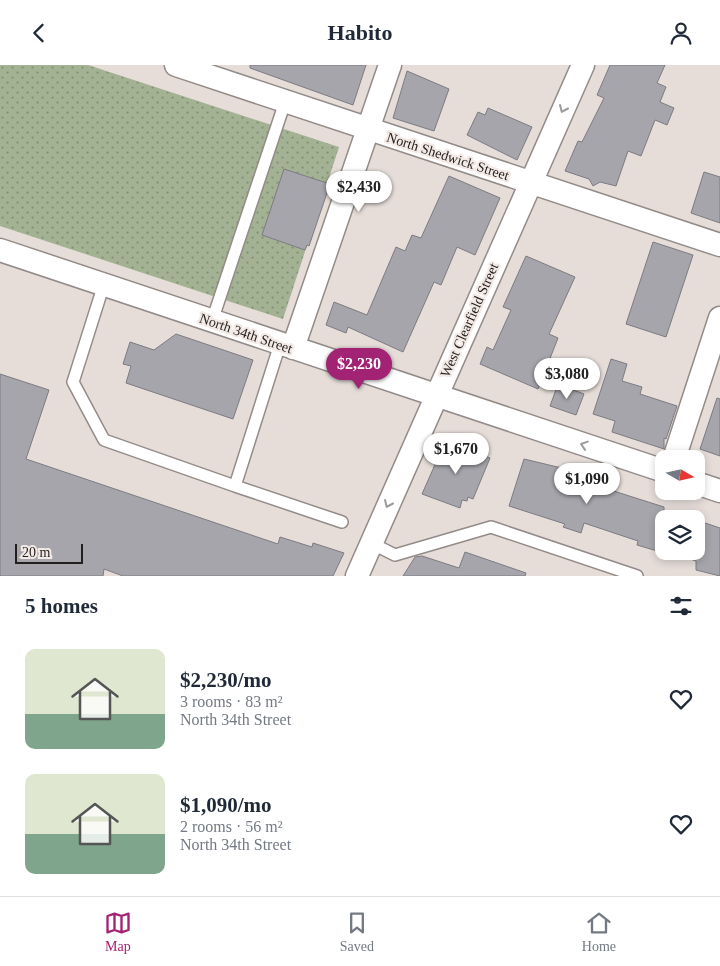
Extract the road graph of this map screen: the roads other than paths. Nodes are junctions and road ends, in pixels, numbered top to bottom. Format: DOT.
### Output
graph roads {
  1 [pos="176,65"];
  2 [pos="390,65"];
  3 [pos="583,65"];
  4 [pos="285,102"];
  5 [pos="367,129"];
  6 [pos="530,183"];
  7 [pos="720,245"];
  8 [pos="0,250"];
  9 [pos="104,285"];
  10 [pos="720,318"];
  11 [pos="212,321"];
  12 [pos="286,346"];
  13 [pos="713,361"];
  14 [pos="436,395"];
  15 [pos="678,450"];
  16 [pos="655,468"];
  17 [pos="235,486"];
  18 [pos="705,486"];
  19 [pos="720,491"];
  20 [pos="342,522"];
  21 [pos="371,543"];
  22 [pos="357,576"];
  23 [pos="637,576"];
  1 -- 4 [label="street, North Shedwick Street"];
  2 -- 5 [label="street"];
  3 -- 6 [label="street, West Clearfield Street, one-way"];
  4 -- 5 [label="street, North Shedwick Street"];
  4 -- 11 [label="lane"];
  5 -- 6 [label="street, North Shedwick Street"];
  5 -- 12 [label="street"];
  6 -- 7 [label="street, North Shedwick Street"];
  6 -- 14 [label="street, West Clearfield Street"];
  8 -- 9 [label="street, North 34th Street"];
  9 -- 11 [label="street, North 34th Street"];
  9 -- 17 [label="lane"];
  10 -- 13 [label="street"];
  11 -- 12 [label="street, North 34th Street"];
  12 -- 14 [label="street, North 34th Street"];
  12 -- 17 [label="lane"];
  13 -- 15 [label="street"];
  16 -- 14 [label="street, North 34th Street, one-way"];
  14 -- 21 [label="street, West Clearfield Street, one-way"];
  17 -- 20 [label="lane"];
  18 -- 19 [label="street"];
  21 -- 22 [label="street, West Clearfield Street"];
  21 -- 23 [label="lane"];
}
